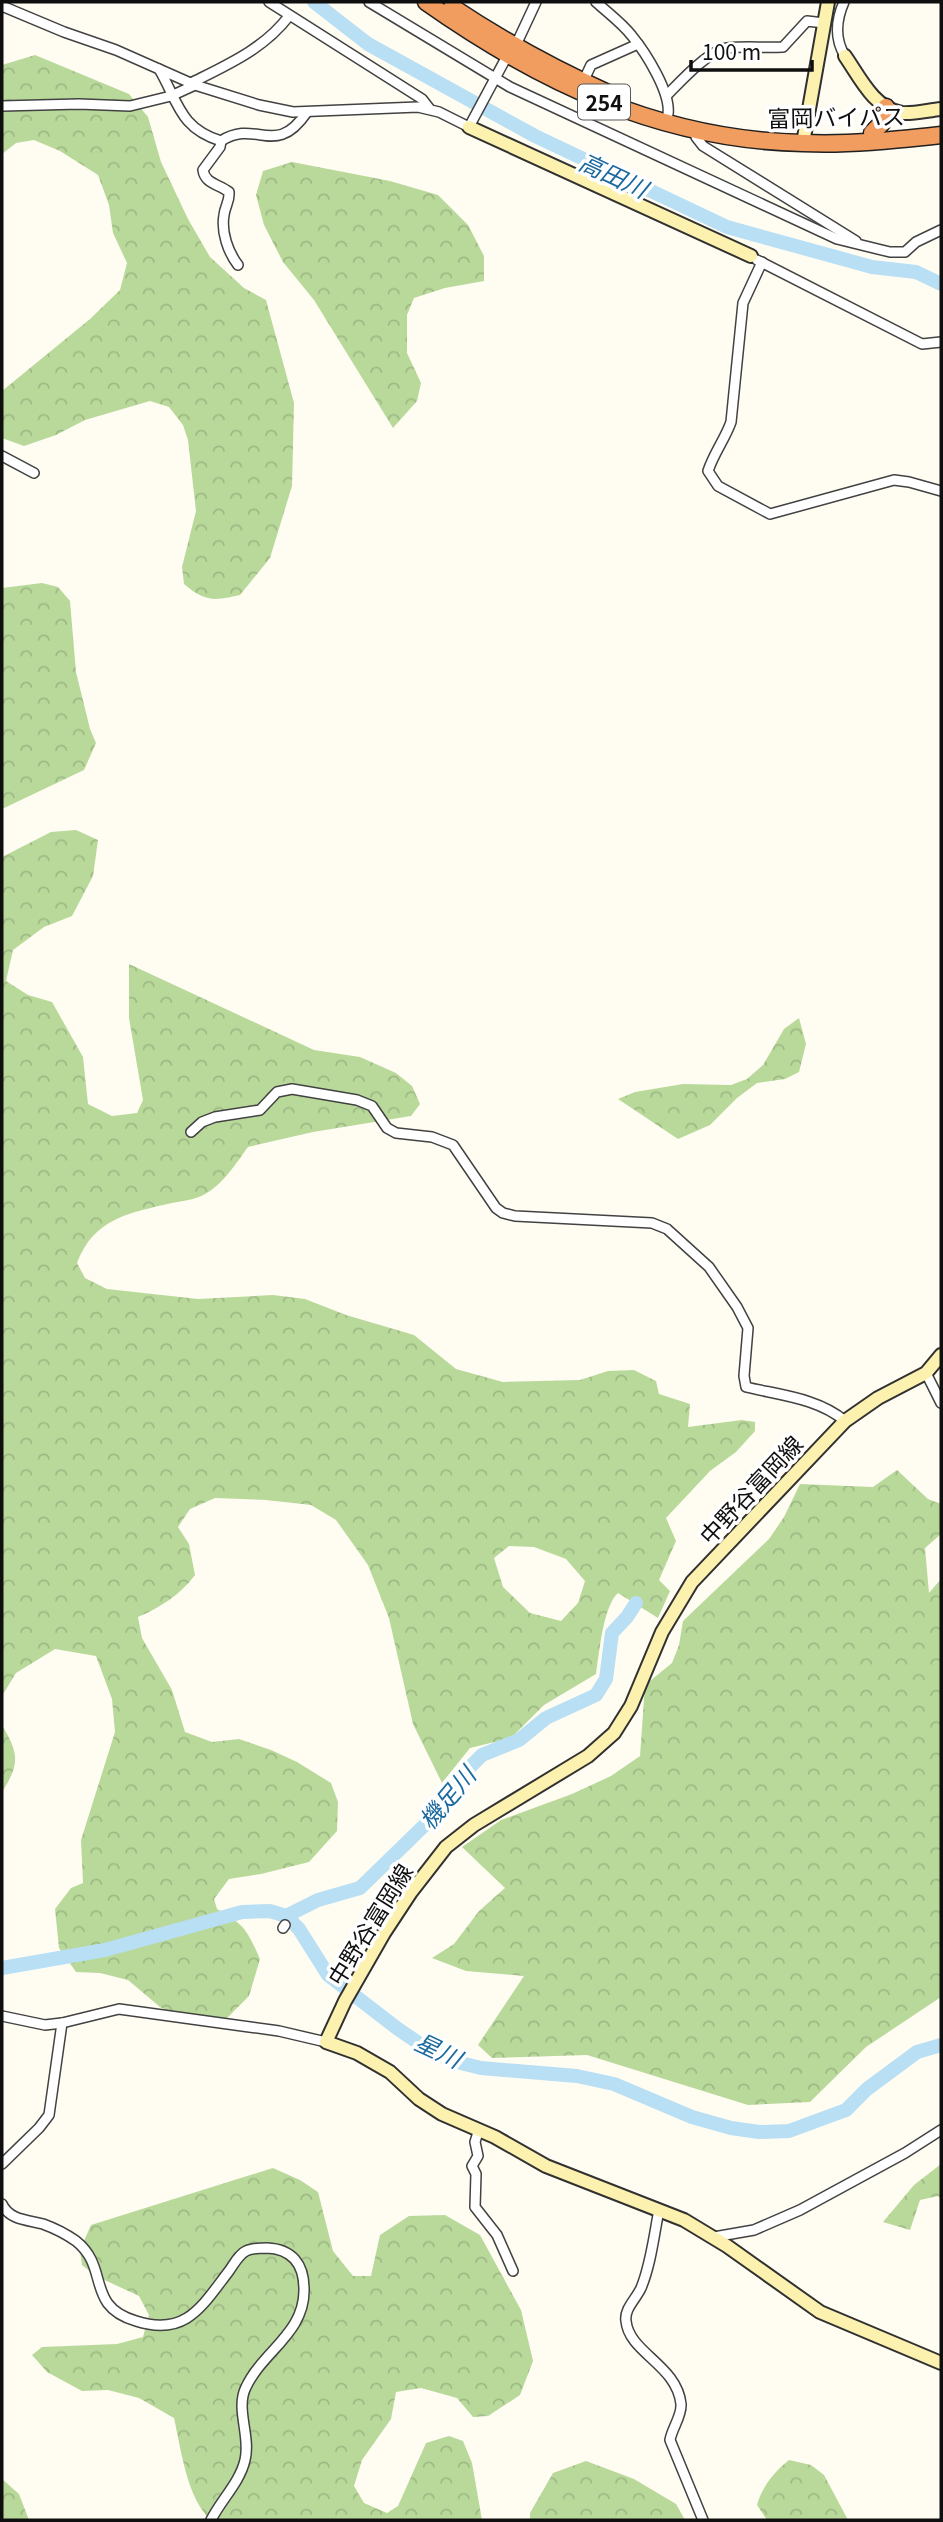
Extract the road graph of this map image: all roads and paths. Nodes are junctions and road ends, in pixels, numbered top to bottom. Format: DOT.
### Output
graph roads {
  1 [pos="269,2"];
  2 [pos="369,2"];
  3 [pos="426,2"];
  4 [pos="444,2"];
  5 [pos="536,2"];
  6 [pos="596,2"];
  7 [pos="828,2"];
  8 [pos="844,2"];
  9 [pos="2,6"];
  10 [pos="289,16"];
  11 [pos="824,23"];
  12 [pos="638,44"];
  13 [pos="511,52"];
  14 [pos="845,55"];
  15 [pos="159,69"];
  16 [pos="496,78"];
  17 [pos="583,82"];
  18 [pos="193,84"];
  19 [pos="667,95"];
  20 [pos="171,96"];
  21 [pos="2,106"];
  22 [pos="886,107"];
  23 [pos="429,108"];
  24 [pos="941,109"];
  25 [pos="307,112"];
  26 [pos="668,114"];
  27 [pos="941,124"];
  28 [pos="471,125"];
  29 [pos="697,130"];
  30 [pos="872,133"];
  31 [pos="941,135"];
  32 [pos="803,139"];
  33 [pos="221,141"];
  34 [pos="941,230"];
  35 [pos="866,247"];
  36 [pos="756,259"];
  37 [pos="238,265"];
  38 [pos="941,342"];
  39 [pos="2,456"];
  40 [pos="34,473"];
  41 [pos="941,491"];
  42 [pos="191,1132"];
  43 [pos="941,1356"];
  44 [pos="926,1373"];
  45 [pos="941,1403"];
  46 [pos="845,1421"];
  47 [pos="2,2016"];
  48 [pos="62,2023"];
  49 [pos="326,2042"];
  50 [pos="479,2129"];
  51 [pos="941,2130"];
  52 [pos="2,2164"];
  53 [pos="2,2204"];
  54 [pos="659,2210"];
  55 [pos="714,2237"];
  56 [pos="513,2271"];
  57 [pos="941,2362"];
  58 [pos="211,2520"];
  59 [pos="703,2520"];
  1 -- 10 [label="street"];
  2 -- 16 [label="street"];
  3 -- 13 [label="highway, 富岡バイパス / 254"];
  4 -- 13 [label="highway, 富岡バイパス / 254"];
  5 -- 13 [label="street"];
  6 -- 12 [label="street"];
  7 -- 11 [label="main road"];
  8 -- 14 [label="street"];
  9 -- 15 [label="street"];
  10 -- 18 [label="street"];
  10 -- 23 [label="street"];
  11 -- 19 [label="street"];
  11 -- 32 [label="main road"];
  12 -- 17 [label="street"];
  12 -- 19 [label="street"];
  13 -- 16 [label="street"];
  13 -- 17 [label="highway, 富岡バイパス / 254"];
  13 -- 29 [label="highway, 富岡バイパス / 254"];
  14 -- 22 [label="main road"];
  15 -- 18 [label="street"];
  15 -- 20 [label="street"];
  16 -- 28 [label="street"];
  16 -- 35 [label="street"];
  17 -- 26 [label="highway, 富岡バイパス / 254"];
  18 -- 20 [label="street"];
  18 -- 25 [label="street"];
  19 -- 26 [label="street"];
  20 -- 21 [label="street"];
  20 -- 33 [label="street"];
  22 -- 24 [label="main road"];
  22 -- 30 [label="highway"];
  23 -- 25 [label="street"];
  23 -- 28 [label="street"];
  25 -- 33 [label="street"];
  26 -- 32 [label="highway, 富岡バイパス / 254"];
  27 -- 30 [label="highway, 富岡バイパス / 254"];
  28 -- 36 [label="main road"];
  29 -- 32 [label="highway, 富岡バイパス / 254"];
  29 -- 35 [label="street"];
  30 -- 32 [label="highway, 富岡バイパス / 254"];
  31 -- 32 [label="highway, 富岡バイパス / 254"];
  33 -- 37 [label="street"];
  34 -- 35 [label="street"];
  36 -- 38 [label="street"];
  36 -- 41 [label="street"];
  39 -- 40 [label="street"];
  42 -- 46 [label="street"];
  43 -- 44 [label="main road, 中野谷富岡線"];
  44 -- 45 [label="street"];
  44 -- 46 [label="main road, 中野谷富岡線"];
  46 -- 49 [label="main road, 中野谷富岡線"];
  47 -- 48 [label="street"];
  48 -- 49 [label="street"];
  48 -- 52 [label="street"];
  49 -- 50 [label="main road"];
  50 -- 54 [label="main road"];
  50 -- 56 [label="street"];
  51 -- 55 [label="street"];
  53 -- 58 [label="street"];
  54 -- 55 [label="main road"];
  54 -- 59 [label="street"];
  55 -- 57 [label="main road"];
}
